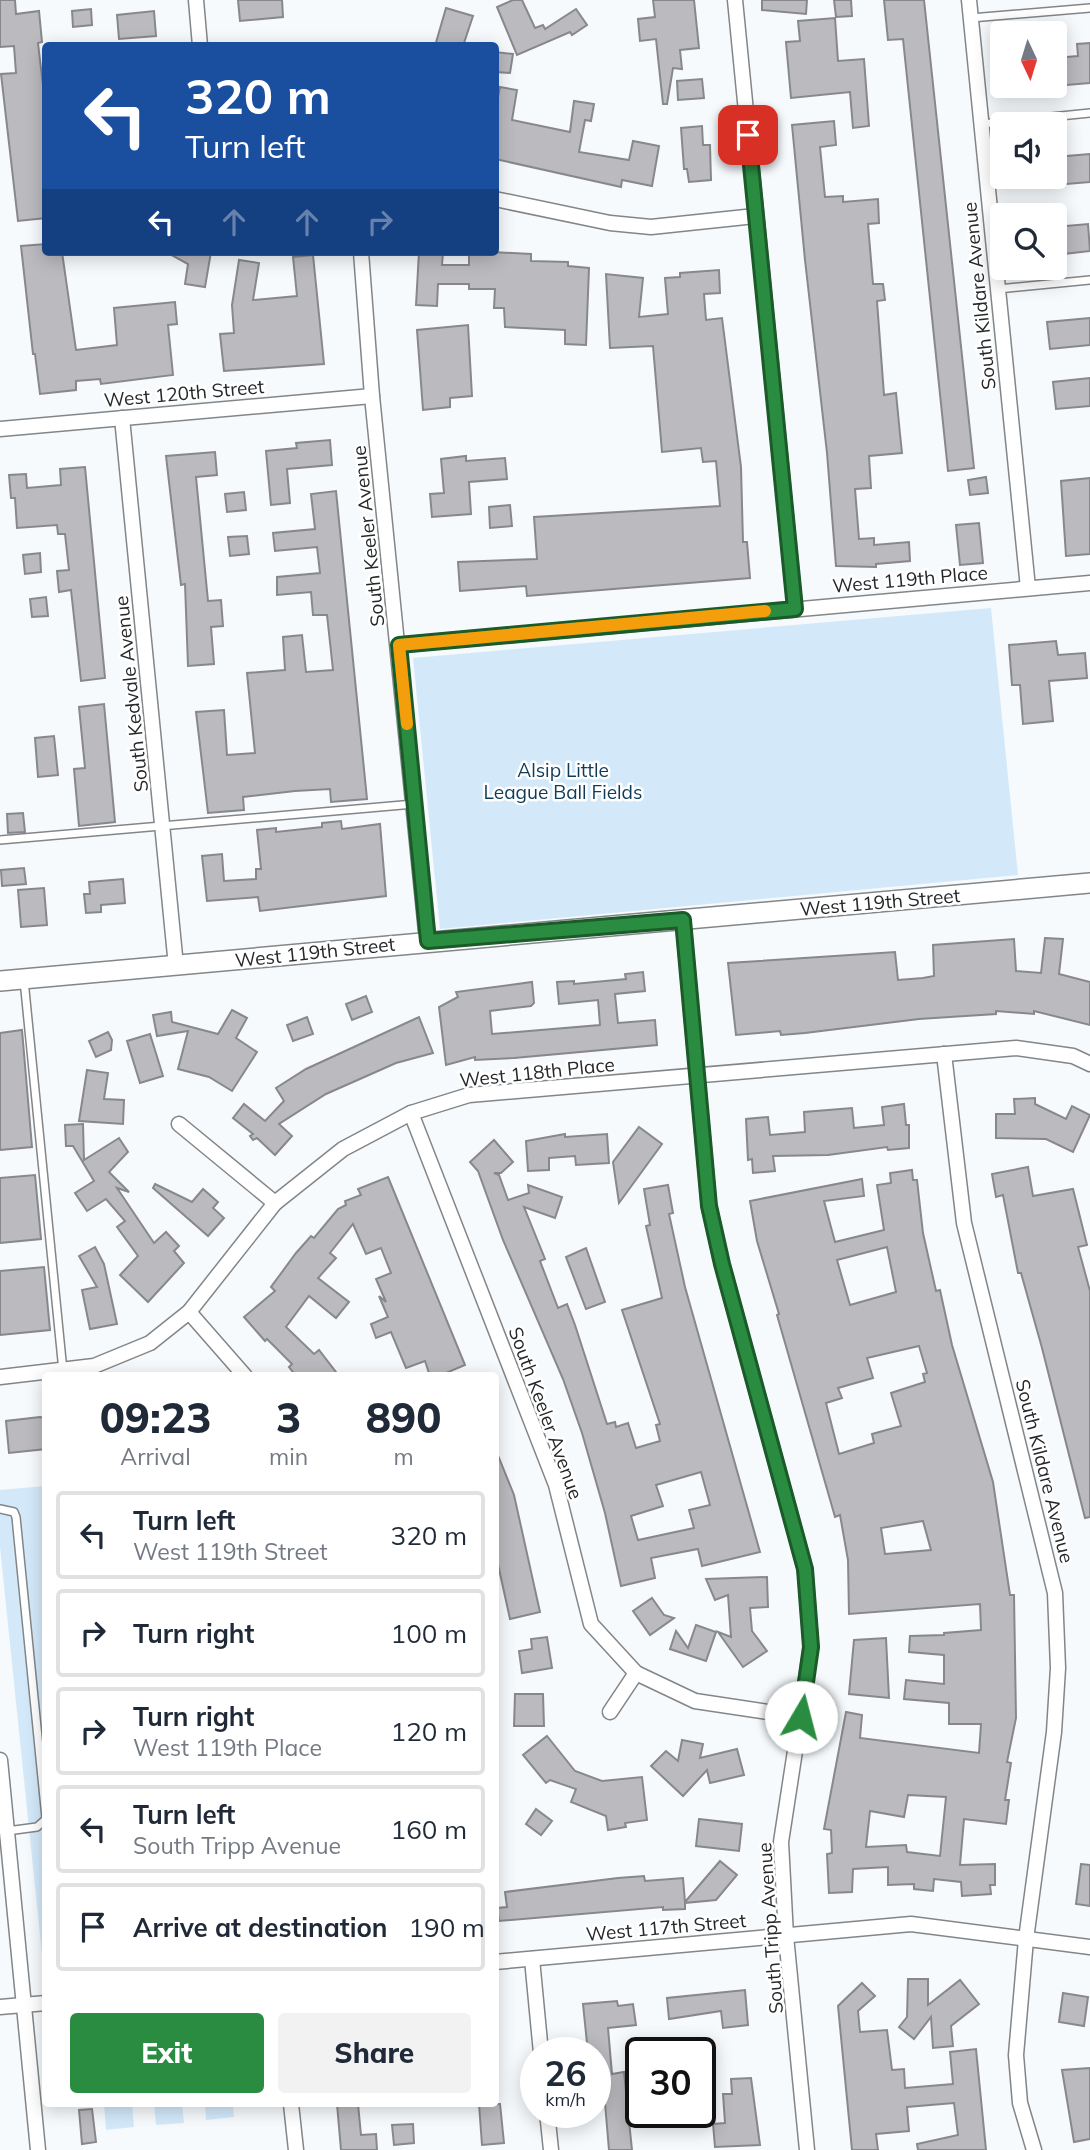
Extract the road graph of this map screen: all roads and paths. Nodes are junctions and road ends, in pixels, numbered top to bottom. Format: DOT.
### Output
graph roads {
  1 [pos="196,0"];
  2 [pos="735,0"];
  3 [pos="969,0"];
  4 [pos="1090,8"];
  5 [pos="971,18"];
  6 [pos="200,42"];
  7 [pos="1090,113"];
  8 [pos="981,124"];
  9 [pos="499,200"];
  10 [pos="755,216"];
  11 [pos="361,256"];
  12 [pos="1090,280"];
  13 [pos="998,289"];
  14 [pos="372,396"];
  15 [pos="122,418"];
  16 [pos="0,429"];
  17 [pos="1090,583"];
  18 [pos="1028,588"];
  19 [pos="795,609"];
  20 [pos="399,645"];
  21 [pos="414,804"];
  22 [pos="163,826"];
  23 [pos="0,840"];
  24 [pos="1090,883"];
  25 [pos="683,920"];
  26 [pos="428,941"];
  27 [pos="176,966"];
  28 [pos="24,979"];
  29 [pos="0,981"];
  30 [pos="944,1054"];
  31 [pos="1090,1064"];
  32 [pos="699,1075"];
  33 [pos="411,1114"];
  34 [pos="179,1124"];
  35 [pos="275,1203"];
  36 [pos="189,1312"];
  37 [pos="64,1371"];
  38 [pos="53,1372"];
  39 [pos="242,1372"];
  40 [pos="42,1373"];
  41 [pos="0,1377"];
  42 [pos="0,1509"];
  43 [pos="636,1673"];
  44 [pos="610,1712"];
  45 [pos="801,1717"];
  46 [pos="0,1760"];
  47 [pos="42,1779"];
  48 [pos="42,1823"];
  49 [pos="7,1831"];
  50 [pos="786,1936"];
  51 [pos="1026,1939"];
  52 [pos="1090,1947"];
  53 [pos="532,1959"];
  54 [pos="499,1962"];
  55 [pos="42,2003"];
  56 [pos="24,2005"];
  57 [pos="0,2007"];
  58 [pos="539,2037"];
  59 [pos="291,2107"];
  60 [pos="549,2128"];
  61 [pos="38,2150"];
  62 [pos="296,2150"];
  63 [pos="551,2150"];
  64 [pos="807,2150"];
  65 [pos="1034,2150"];
  1 -- 6 [label="street"];
  2 -- 10 [label="street"];
  3 -- 5 [label="street, South Kildare Avenue"];
  4 -- 5 [label="lane"];
  5 -- 8 [label="street, South Kildare Avenue"];
  7 -- 8 [label="lane"];
  8 -- 13 [label="street, South Kildare Avenue"];
  9 -- 10 [label="street"];
  10 -- 19 [label="street"];
  11 -- 14 [label="street, South Keeler Avenue"];
  12 -- 13 [label="lane"];
  13 -- 18 [label="street, South Kildare Avenue"];
  14 -- 15 [label="street, West 120th Street"];
  14 -- 20 [label="street, South Keeler Avenue"];
  15 -- 16 [label="street, West 120th Street"];
  15 -- 22 [label="street, South Kedvale Avenue"];
  17 -- 18 [label="street, West 119th Place"];
  18 -- 19 [label="street, West 119th Place"];
  19 -- 20 [label="street, West 119th Place"];
  20 -- 21 [label="street, South Keeler Avenue"];
  21 -- 22 [label="lane"];
  21 -- 26 [label="street, South Keeler Avenue"];
  22 -- 23 [label="lane"];
  22 -- 27 [label="street, South Kedvale Avenue"];
  24 -- 25 [label="street, West 119th Street"];
  25 -- 26 [label="street, West 119th Street"];
  25 -- 32 [label="street, South Tripp Avenue"];
  26 -- 27 [label="street, West 119th Street"];
  27 -- 28 [label="street, West 119th Street"];
  28 -- 29 [label="street, West 119th Street"];
  28 -- 37 [label="lane"];
  30 -- 31 [label="street, West 118th Place"];
  30 -- 32 [label="street, West 118th Place"];
  30 -- 51 [label="street, South Kildare Avenue"];
  32 -- 33 [label="street, West 118th Place"];
  32 -- 45 [label="street, South Tripp Avenue"];
  33 -- 35 [label="street, West 118th Place"];
  33 -- 43 [label="street, South Keeler Avenue"];
  34 -- 35 [label="street"];
  35 -- 36 [label="street, West 118th Place"];
  36 -- 37 [label="street, West 118th Place"];
  36 -- 39 [label="street"];
  37 -- 38 [label="street, West 118th Place"];
  40 -- 41 [label="street, West 118th Place"];
  42 -- 47 [label="lane"];
  43 -- 44 [label="street"];
  43 -- 45 [label="street, South Keeler Avenue"];
  45 -- 50 [label="street, South Tripp Avenue"];
  46 -- 49 [label="street"];
  48 -- 49 [label="lane"];
  49 -- 56 [label="street"];
  50 -- 51 [label="street, West 117th Street"];
  50 -- 53 [label="street, West 117th Street"];
  50 -- 64 [label="street, South Tripp Avenue"];
  51 -- 52 [label="street, West 117th Street"];
  51 -- 65 [label="street, South Kildare Avenue"];
  53 -- 54 [label="street, West 117th Street"];
  53 -- 58 [label="street"];
  55 -- 56 [label="street"];
  56 -- 57 [label="street"];
  56 -- 61 [label="street"];
  59 -- 62 [label="street"];
  60 -- 63 [label="street"];
}
